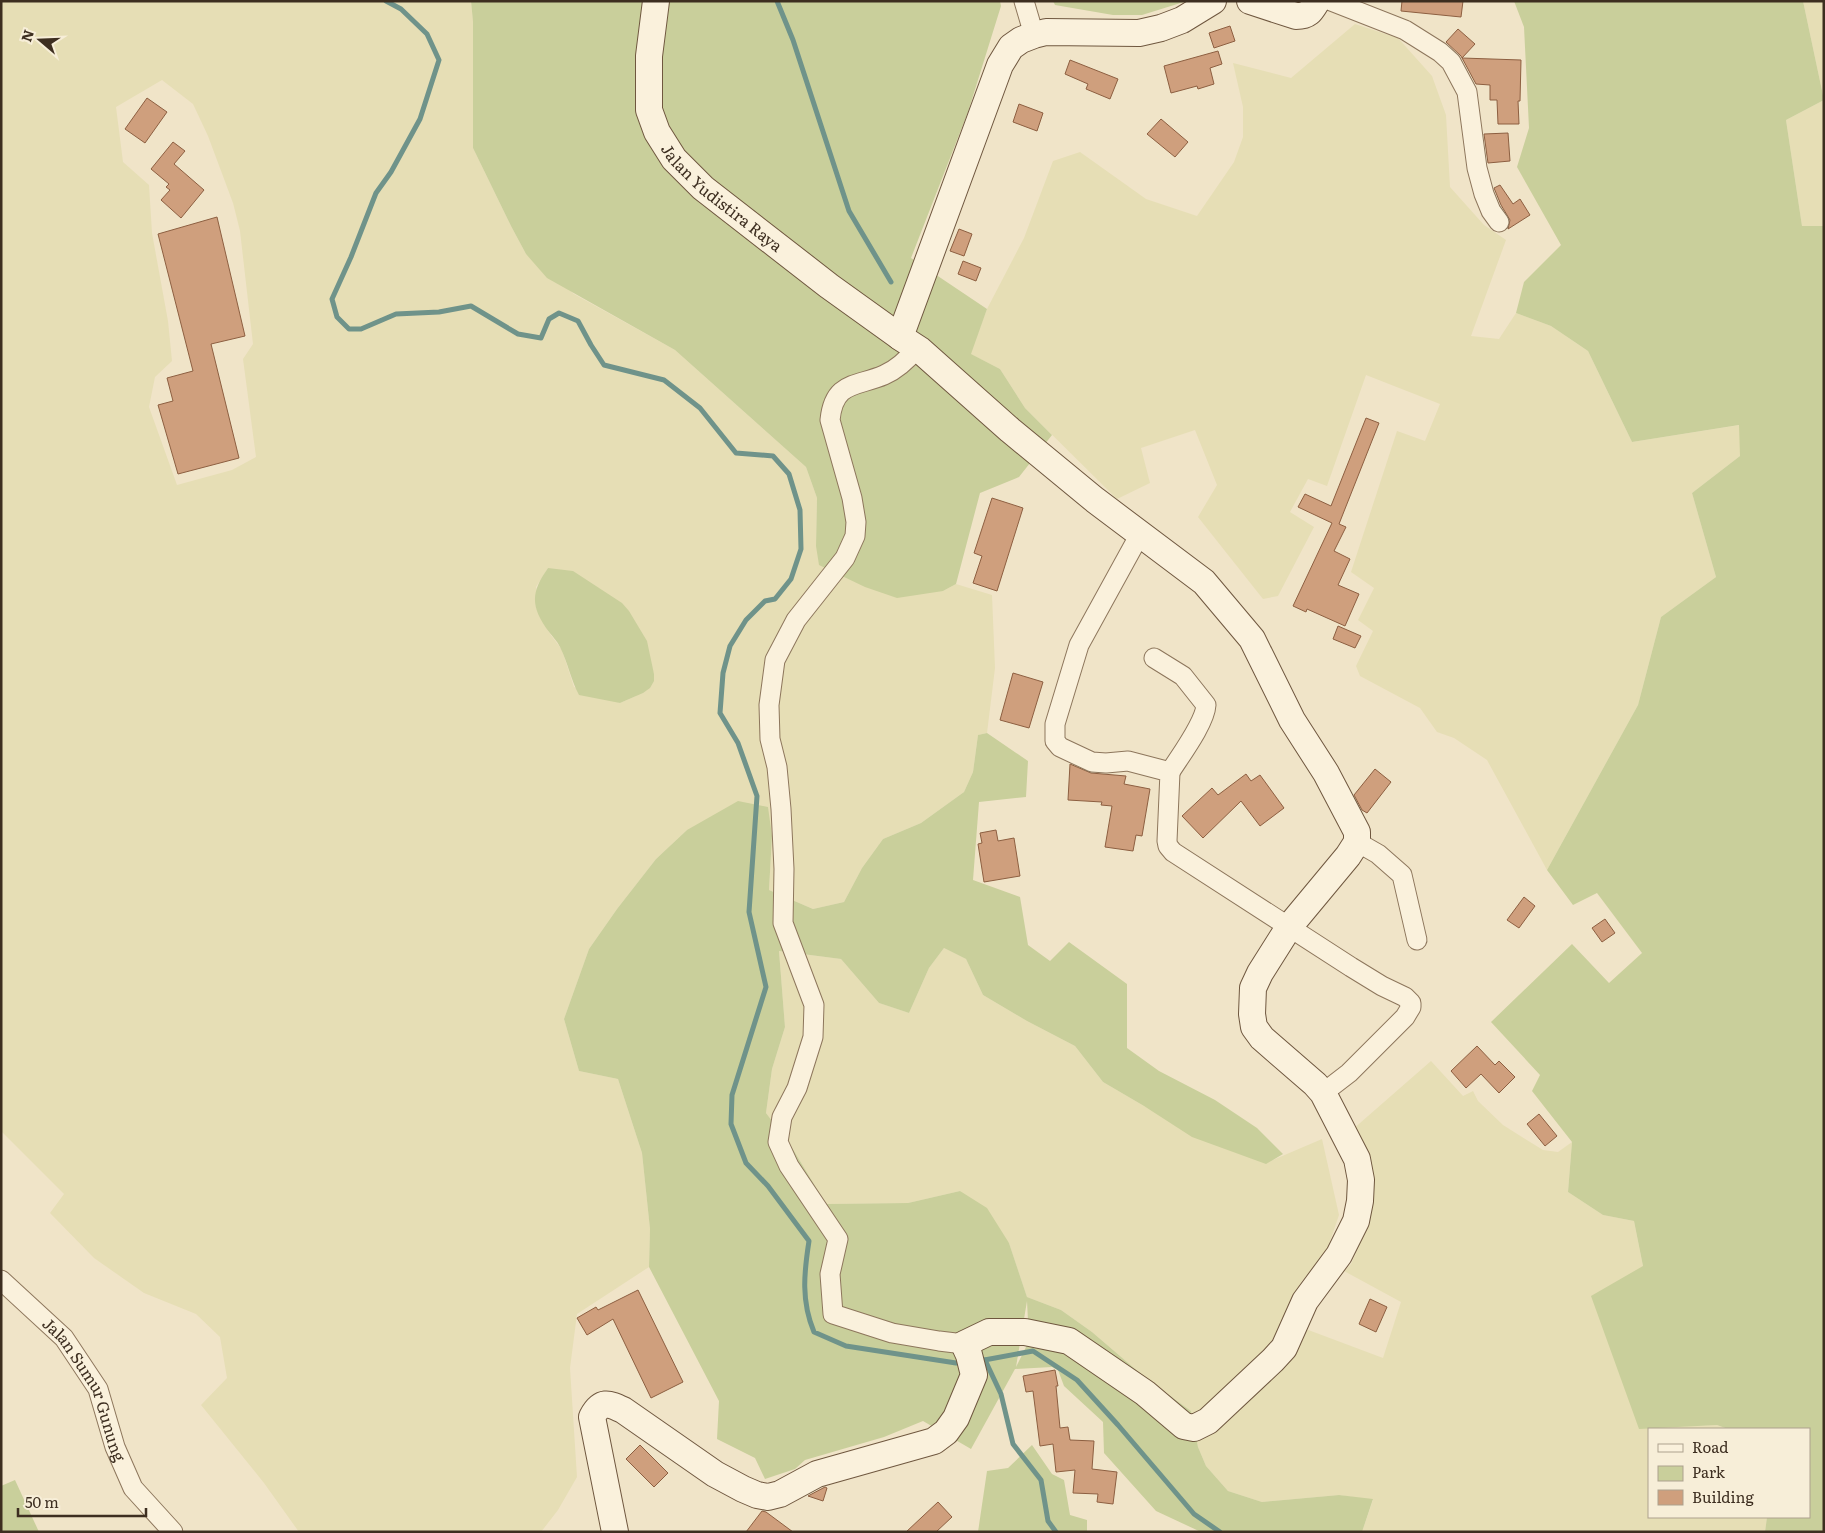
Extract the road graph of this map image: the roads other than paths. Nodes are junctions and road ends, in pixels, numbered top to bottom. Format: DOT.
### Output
graph roads {
  1 [pos="656,1"];
  2 [pos="1024,1"];
  3 [pos="1213,1"];
  4 [pos="1250,1"];
  5 [pos="1317,1"];
  6 [pos="1331,1"];
  7 [pos="1034,35"];
  8 [pos="1499,222"];
  9 [pos="909,342"];
  10 [pos="1140,534"];
  11 [pos="1154,658"];
  12 [pos="1170,772"];
  13 [pos="1357,842"];
  14 [pos="1289,927"];
  15 [pos="1417,940"];
  16 [pos="1323,1093"];
  17 [pos="1,1280"];
  18 [pos="969,1358"];
  19 [pos="173,1532"];
  20 [pos="615,1532"];
  1 -- 9 [label="street, Jalan Yudistira Raya"];
  2 -- 7 [label="street"];
  3 -- 7 [label="street"];
  4 -- 5 [label="street"];
  6 -- 8 [label="street"];
  7 -- 9 [label="street"];
  9 -- 10 [label="street, Jalan Yudistira Raya"];
  9 -- 18 [label="street"];
  10 -- 12 [label="street"];
  10 -- 13 [label="street, Jalan Yudistira Raya"];
  11 -- 12 [label="street"];
  12 -- 14 [label="street"];
  13 -- 14 [label="street"];
  13 -- 15 [label="street"];
  14 -- 16 [label="street"];
  14 -- 16 [label="street"];
  16 -- 18 [label="street"];
  17 -- 19 [label="street, Jalan Sumur Gunung"];
  18 -- 20 [label="street"];
}
